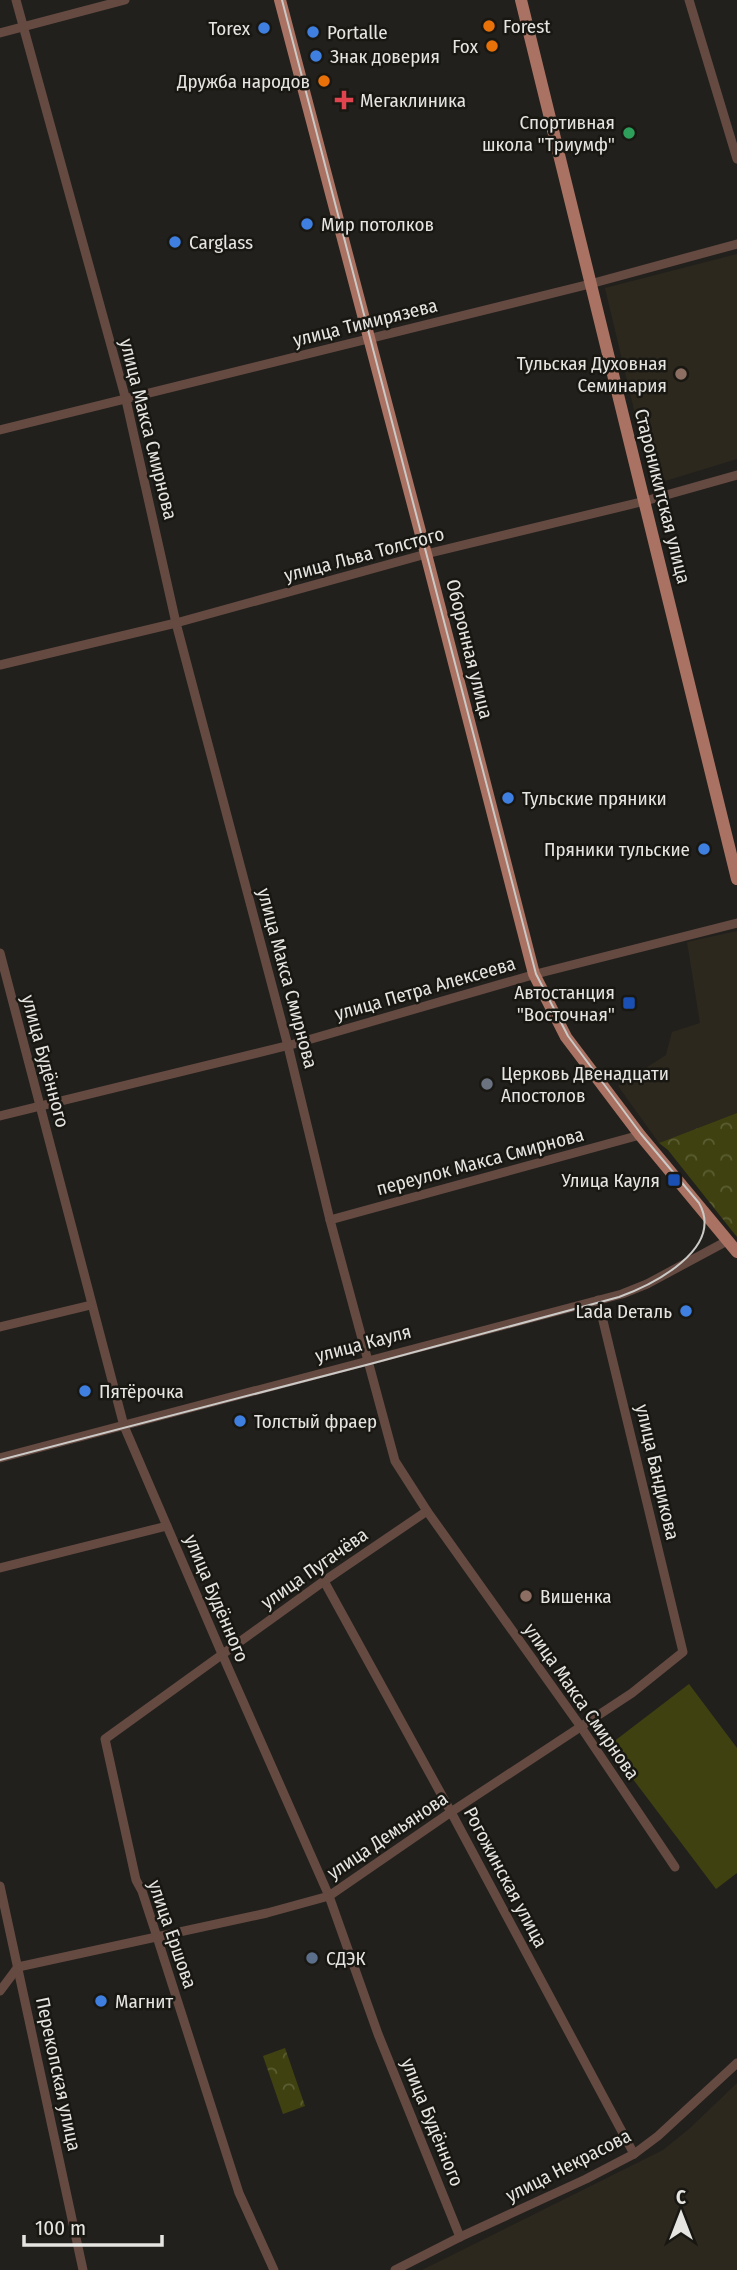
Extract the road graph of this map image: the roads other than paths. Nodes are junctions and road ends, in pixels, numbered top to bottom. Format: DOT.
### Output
graph roads {
  1 [pos="16,0"];
  2 [pos="125,0"];
  3 [pos="280,0"];
  4 [pos="521,0"];
  5 [pos="689,0"];
  6 [pos="23,27"];
  7 [pos="0,33"];
  8 [pos="737,159"];
  9 [pos="737,244"];
  10 [pos="590,284"];
  11 [pos="367,338"];
  12 [pos="126,400"];
  13 [pos="0,430"];
  14 [pos="737,475"];
  15 [pos="645,501"];
  16 [pos="426,554"];
  17 [pos="176,623"];
  18 [pos="0,665"];
  19 [pos="737,879"];
  20 [pos="737,923"];
  21 [pos="0,953"];
  22 [pos="534,974"];
  23 [pos="288,1046"];
  24 [pos="40,1106"];
  25 [pos="0,1116"];
  26 [pos="639,1135"];
  27 [pos="330,1220"];
  28 [pos="727,1241"];
  29 [pos="737,1252"];
  30 [pos="598,1300"];
  31 [pos="91,1305"];
  32 [pos="0,1326"];
  33 [pos="369,1360"];
  34 [pos="124,1426"];
  35 [pos="0,1458"];
  36 [pos="427,1511"];
  37 [pos="167,1526"];
  38 [pos="0,1568"];
  39 [pos="324,1581"];
  40 [pos="683,1652"];
  41 [pos="222,1654"];
  42 [pos="581,1727"];
  43 [pos="451,1812"];
  44 [pos="675,1867"];
  45 [pos="0,1886"];
  46 [pos="328,1896"];
  47 [pos="4,1923"];
  48 [pos="157,1937"];
  49 [pos="18,1967"];
  50 [pos="0,1991"];
  51 [pos="737,2063"];
  52 [pos="634,2154"];
  53 [pos="460,2236"];
  54 [pos="83,2270"];
  55 [pos="274,2270"];
  56 [pos="395,2270"];
  1 -- 6 [label="street, улица Макса Смирнова"];
  2 -- 6 [label="street"];
  3 -- 11 [label="main road, Оборонная улица"];
  4 -- 10 [label="main road, Староникитская улица"];
  5 -- 8 [label="street"];
  6 -- 7 [label="street"];
  6 -- 12 [label="street, улица Макса Смирнова"];
  9 -- 10 [label="street, улица Тимирязева"];
  10 -- 11 [label="street, улица Тимирязева"];
  10 -- 15 [label="main road, Староникитская улица"];
  11 -- 12 [label="street, улица Тимирязева"];
  11 -- 16 [label="main road, Оборонная улица"];
  12 -- 13 [label="street, улица Тимирязева"];
  12 -- 17 [label="street, улица Макса Смирнова"];
  14 -- 15 [label="street, улица Льва Толстого"];
  15 -- 16 [label="street, улица Льва Толстого"];
  15 -- 19 [label="main road, Староникитская улица"];
  16 -- 17 [label="street, улица Льва Толстого"];
  16 -- 22 [label="main road, Оборонная улица"];
  17 -- 18 [label="street, улица Льва Толстого"];
  17 -- 23 [label="street, улица Макса Смирнова"];
  20 -- 22 [label="street, улица Петра Алексеева"];
  21 -- 24 [label="street, улица Будённого"];
  22 -- 23 [label="street, улица Петра Алексеева"];
  22 -- 26 [label="main road, Оборонная улица"];
  23 -- 24 [label="street, улица Петра Алексеева"];
  23 -- 27 [label="street, улица Макса Смирнова"];
  24 -- 25 [label="street, улица Петра Алексеева"];
  24 -- 31 [label="street, улица Будённого"];
  26 -- 27 [label="street, переулок Макса Смирнова"];
  26 -- 28 [label="main road, Оборонная улица"];
  27 -- 33 [label="street, улица Макса Смирнова"];
  28 -- 29 [label="main road, Оборонная улица"];
  28 -- 30 [label="street, улица Кауля"];
  30 -- 33 [label="street, улица Кауля"];
  30 -- 40 [label="street, улица Бандикова"];
  31 -- 32 [label="street"];
  31 -- 34 [label="street, улица Будённого"];
  33 -- 34 [label="street, улица Кауля"];
  33 -- 36 [label="street, улица Макса Смирнова"];
  34 -- 35 [label="street, улица Кауля"];
  34 -- 37 [label="street, улица Будённого"];
  36 -- 39 [label="street, улица Пугачёва"];
  36 -- 42 [label="street, улица Макса Смирнова"];
  37 -- 38 [label="street"];
  37 -- 41 [label="street, улица Будённого"];
  39 -- 41 [label="street, улица Пугачёва"];
  39 -- 43 [label="street, Рогожинская улица"];
  40 -- 42 [label="street, улица Демьянова"];
  41 -- 46 [label="street, улица Будённого"];
  41 -- 48 [label="street, улица Ершова"];
  42 -- 43 [label="street, улица Демьянова"];
  42 -- 44 [label="street, улица Макса Смирнова"];
  43 -- 46 [label="street, улица Демьянова"];
  43 -- 52 [label="street, Рогожинская улица"];
  45 -- 47 [label="street, Перекопская улица"];
  46 -- 48 [label="street, улица Демьянова"];
  46 -- 53 [label="street, улица Будённого"];
  47 -- 49 [label="street, Перекопская улица"];
  48 -- 49 [label="street, улица Демьянова"];
  48 -- 55 [label="street, улица Ершова"];
  49 -- 50 [label="street"];
  49 -- 54 [label="street, Перекопская улица"];
  51 -- 52 [label="street, улица Некрасова"];
  52 -- 53 [label="street, улица Некрасова"];
  53 -- 56 [label="street, улица Некрасова"];
}
